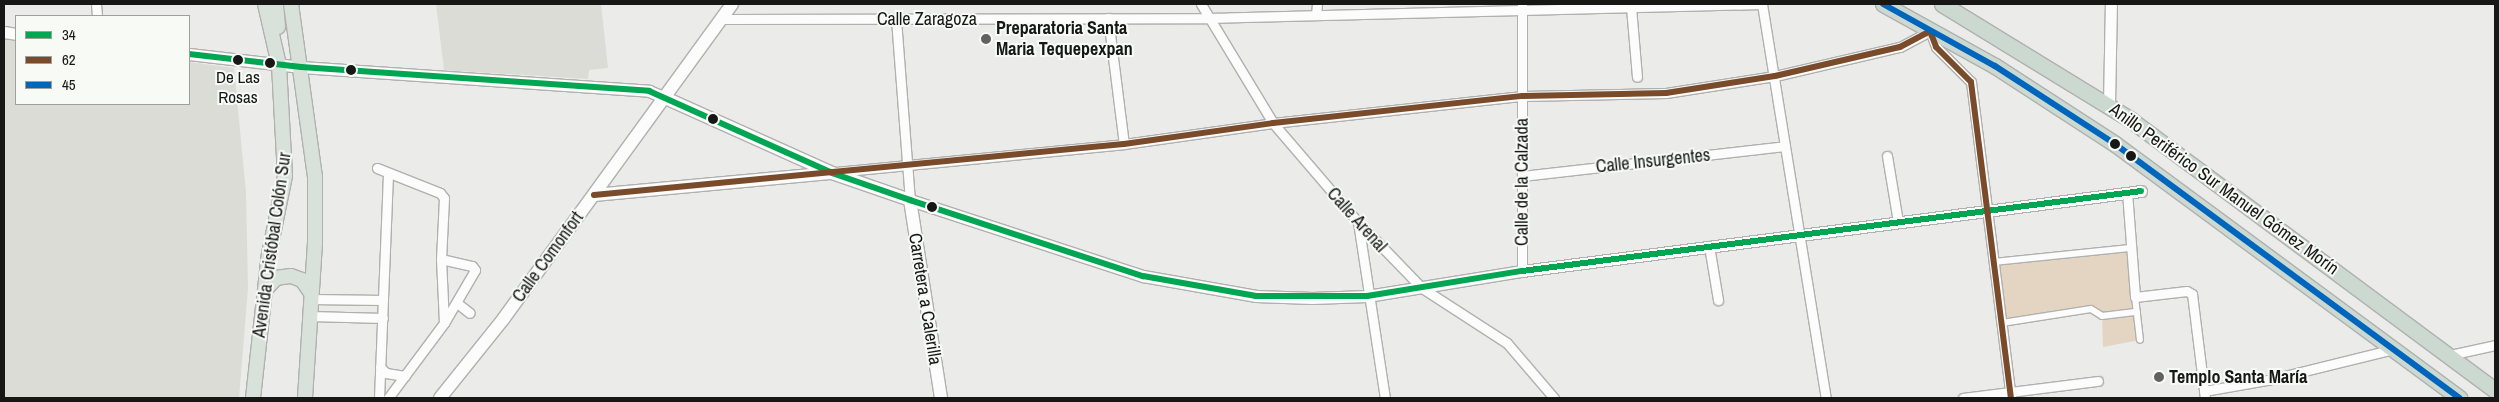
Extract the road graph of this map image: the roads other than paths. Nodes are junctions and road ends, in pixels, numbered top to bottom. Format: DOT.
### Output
graph roads {
  1 [pos="265,4"];
  2 [pos="276,4"];
  3 [pos="291,4"];
  4 [pos="299,4"];
  5 [pos="732,4"];
  6 [pos="1201,4"];
  7 [pos="1317,4"];
  8 [pos="1762,4"];
  9 [pos="1883,4"];
  10 [pos="1942,4"];
  11 [pos="2111,4"];
  12 [pos="1522,6"];
  13 [pos="1631,7"];
  14 [pos="1316,15"];
  15 [pos="1108,18"];
  16 [pos="1208,18"];
  17 [pos="721,19"];
  18 [pos="896,20"];
  19 [pos="1930,31"];
  20 [pos="298,50"];
  21 [pos="190,54"];
  22 [pos="278,59"];
  23 [pos="301,67"];
  24 [pos="1774,76"];
  25 [pos="1638,78"];
  26 [pos="1523,96"];
  27 [pos="663,97"];
  28 [pos="2109,104"];
  29 [pos="1273,123"];
  30 [pos="1124,144"];
  31 [pos="1784,146"];
  32 [pos="1887,156"];
  33 [pos="906,164"];
  34 [pos="377,168"];
  35 [pos="832,173"];
  36 [pos="388,175"];
  37 [pos="1522,176"];
  38 [pos="2141,191"];
  39 [pos="2127,192"];
  40 [pos="594,195"];
  41 [pos="910,200"];
  42 [pos="1987,209"];
  43 [pos="1358,222"];
  44 [pos="1898,222"];
  45 [pos="1797,235"];
  46 [pos="1709,246"];
  47 [pos="2129,248"];
  48 [pos="441,259"];
  49 [pos="1994,262"];
  50 [pos="1522,271"];
  51 [pos="1422,288"];
  52 [pos="265,290"];
  53 [pos="311,296"];
  54 [pos="1368,296"];
  55 [pos="2135,297"];
  56 [pos="383,300"];
  57 [pos="1718,300"];
  58 [pos="457,303"];
  59 [pos="2137,312"];
  60 [pos="470,313"];
  61 [pos="310,316"];
  62 [pos="383,318"];
  63 [pos="444,323"];
  64 [pos="2002,323"];
  65 [pos="2140,340"];
  66 [pos="2495,345"];
  67 [pos="2396,348"];
  68 [pos="2450,356"];
  69 [pos="380,367"];
  70 [pos="405,376"];
  71 [pos="2098,381"];
  72 [pos="2495,390"];
  73 [pos="448,393"];
  74 [pos="2011,395"];
  75 [pos="2204,395"];
  76 [pos="253,398"];
  77 [pos="305,398"];
  78 [pos="379,398"];
  79 [pos="388,398"];
  80 [pos="440,398"];
  81 [pos="941,398"];
  82 [pos="1385,398"];
  83 [pos="1554,398"];
  84 [pos="1826,398"];
  85 [pos="1963,398"];
  86 [pos="2460,398"];
  1 -- 22 [label="main road, Avenida Cristóbal Colón Sur"];
  2 -- 22 [label="main road"];
  3 -- 20 [label="main road, Avenida Cristóbal Colón Sur"];
  4 -- 20 [label="main road"];
  5 -- 17 [label="main road, Calle Comonfort"];
  6 -- 16 [label="street, Calle Arenal"];
  7 -- 14 [label="street"];
  8 -- 13 [label="street, Calle Zaragoza"];
  8 -- 24 [label="street"];
  9 -- 19 [label="highway, Anillo Periférico Sur Manuel Gómez Morín"];
  10 -- 28 [label="highway, Anillo Periférico Sur Manuel Gómez Morín"];
  11 -- 28 [label="street"];
  12 -- 13 [label="street, Calle Zaragoza"];
  12 -- 14 [label="street, Calle Zaragoza"];
  12 -- 26 [label="street, Calle de la Calzada"];
  13 -- 25 [label="street"];
  14 -- 16 [label="street, Calle Zaragoza"];
  15 -- 16 [label="street, Calle Zaragoza"];
  15 -- 18 [label="street, Calle Zaragoza"];
  15 -- 30 [label="street"];
  16 -- 29 [label="street, Calle Arenal"];
  17 -- 18 [label="street, Calle Zaragoza"];
  17 -- 27 [label="main road, Calle Comonfort"];
  18 -- 33 [label="street"];
  19 -- 24 [label="street"];
  19 -- 42 [label="street"];
  19 -- 67 [label="highway, Anillo Periférico Sur Manuel Gómez Morín"];
  20 -- 23 [label="main road, Avenida Cristóbal Colón Sur"];
  21 -- 22 [label="street"];
  22 -- 23 [label="street"];
  22 -- 52 [label="main road, Avenida Cristóbal Colón Sur"];
  23 -- 27 [label="street"];
  23 -- 53 [label="main road, Avenida Cristóbal Colón Sur"];
  24 -- 26 [label="street"];
  24 -- 31 [label="street"];
  26 -- 29 [label="street"];
  26 -- 37 [label="street, Calle de la Calzada"];
  27 -- 35 [label="main road"];
  27 -- 40 [label="main road, Calle Comonfort"];
  28 -- 68 [label="highway, Anillo Periférico Sur Manuel Gómez Morín"];
  29 -- 30 [label="street"];
  29 -- 43 [label="street, Calle Arenal"];
  30 -- 33 [label="street"];
  31 -- 37 [label="street, Calle Insurgentes"];
  31 -- 45 [label="street"];
  32 -- 44 [label="street"];
  33 -- 35 [label="street"];
  33 -- 41 [label="street"];
  34 -- 36 [label="street"];
  35 -- 40 [label="main road"];
  35 -- 41 [label="main road"];
  36 -- 48 [label="street"];
  36 -- 56 [label="street"];
  37 -- 50 [label="street, Calle de la Calzada"];
  38 -- 39 [label="street"];
  39 -- 42 [label="street"];
  39 -- 47 [label="street"];
  40 -- 73 [label="main road, Calle Comonfort"];
  41 -- 54 [label="street"];
  41 -- 81 [label="main road, Carretera a Calerilla"];
  42 -- 44 [label="street"];
  42 -- 49 [label="street"];
  43 -- 51 [label="street, Calle Arenal"];
  43 -- 54 [label="street"];
  44 -- 45 [label="street"];
  45 -- 46 [label="street"];
  45 -- 84 [label="street"];
  46 -- 50 [label="street"];
  46 -- 57 [label="street"];
  47 -- 49 [label="street"];
  47 -- 55 [label="street"];
  48 -- 58 [label="street"];
  48 -- 63 [label="street"];
  49 -- 64 [label="street"];
  50 -- 51 [label="street"];
  51 -- 54 [label="street"];
  51 -- 83 [label="street, Calle Arenal"];
  52 -- 53 [label="main road"];
  52 -- 76 [label="main road, Avenida Cristóbal Colón Sur"];
  53 -- 56 [label="street"];
  53 -- 61 [label="main road, Avenida Cristóbal Colón Sur"];
  54 -- 82 [label="street"];
  55 -- 59 [label="street"];
  55 -- 75 [label="street"];
  56 -- 62 [label="street"];
  58 -- 60 [label="street"];
  58 -- 63 [label="street"];
  59 -- 64 [label="street"];
  59 -- 65 [label="street"];
  61 -- 62 [label="street"];
  61 -- 77 [label="main road, Avenida Cristóbal Colón Sur"];
  62 -- 69 [label="street"];
  63 -- 70 [label="street"];
  64 -- 74 [label="street"];
  66 -- 68 [label="street"];
  67 -- 75 [label="street"];
  67 -- 86 [label="highway, Anillo Periférico Sur Manuel Gómez Morín"];
  68 -- 72 [label="highway, Anillo Periférico Sur Manuel Gómez Morín"];
  69 -- 70 [label="street"];
  69 -- 78 [label="street"];
  70 -- 79 [label="street"];
  71 -- 74 [label="street"];
  73 -- 80 [label="main road, Calle Comonfort"];
  74 -- 85 [label="street"];
}
